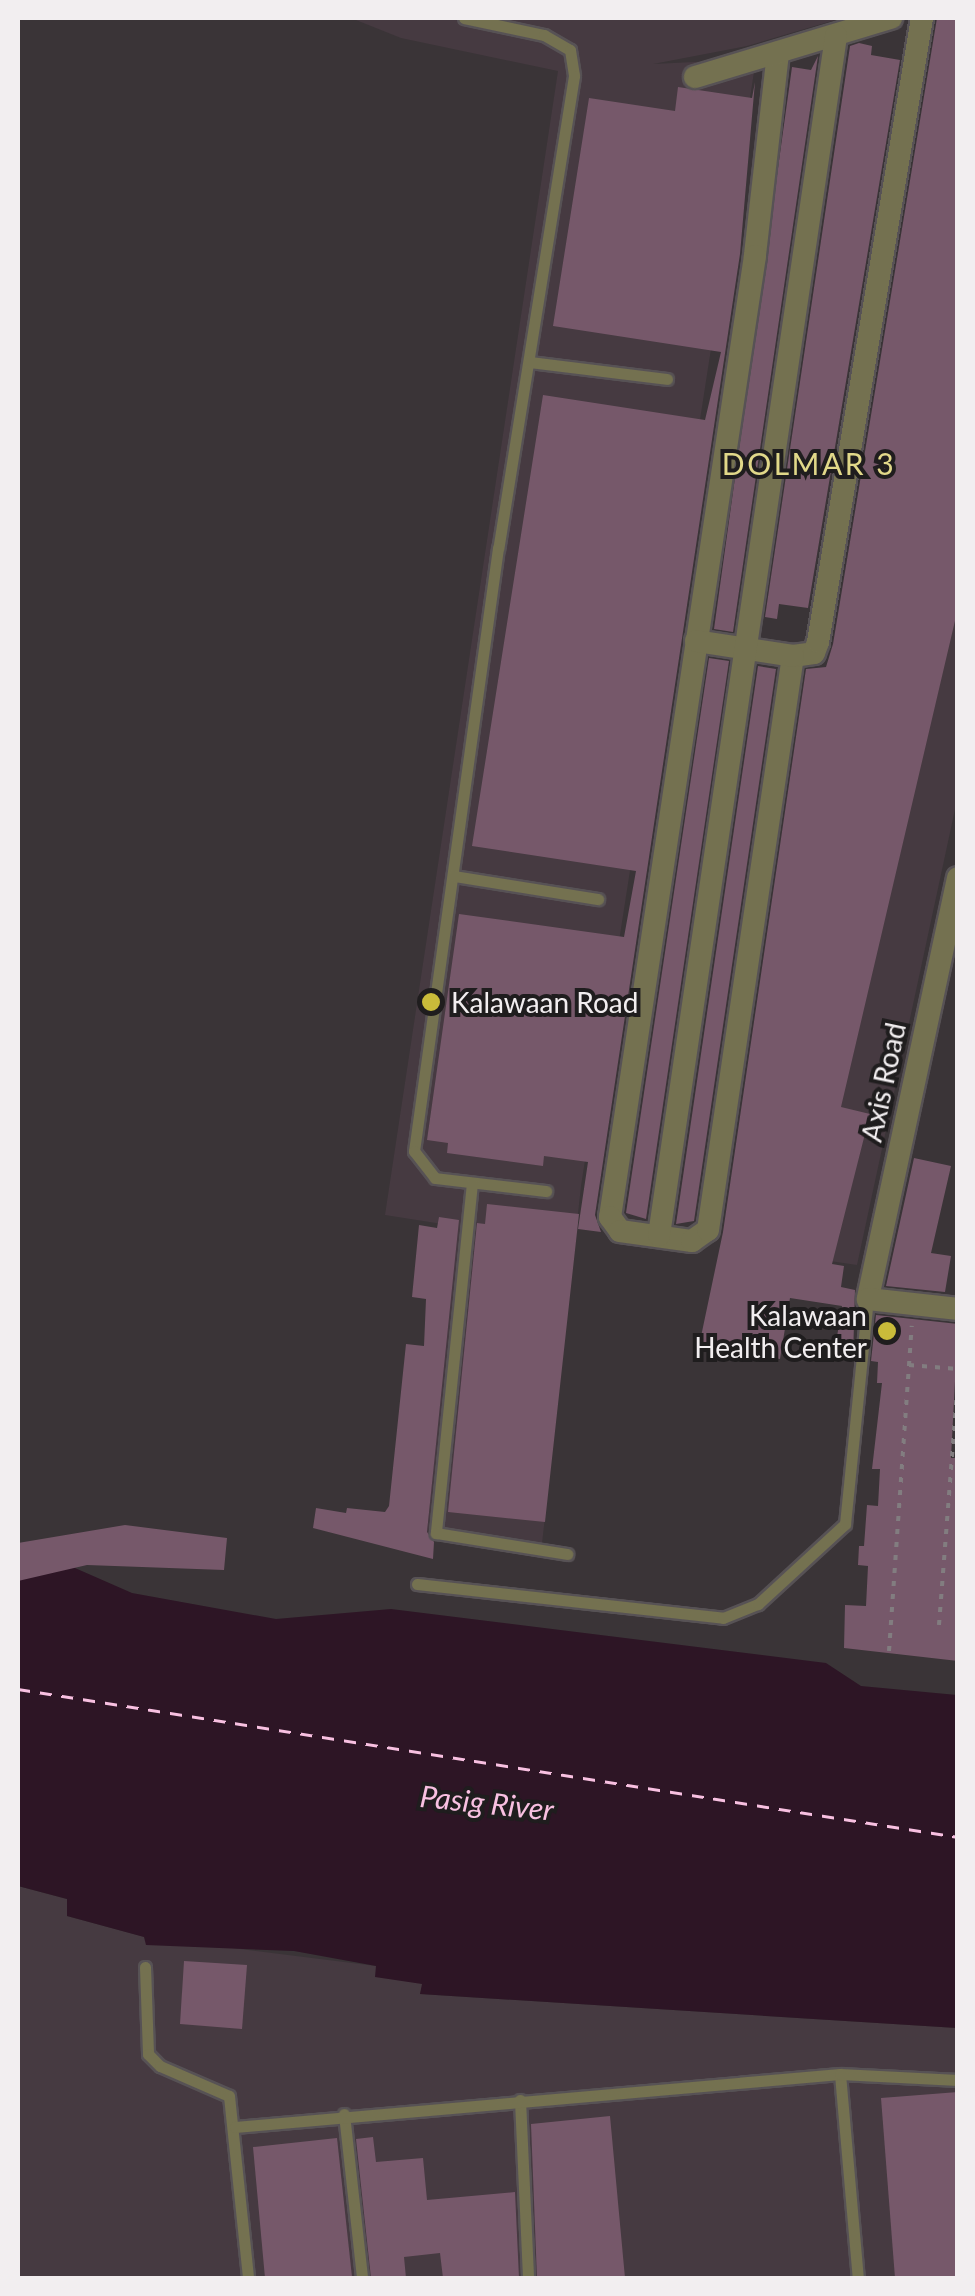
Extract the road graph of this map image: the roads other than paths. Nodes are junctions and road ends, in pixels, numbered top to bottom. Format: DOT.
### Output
graph roads {
  1 [pos="464,18"];
  2 [pos="891,18"];
  3 [pos="922,18"];
  4 [pos="836,36"];
  5 [pos="778,53"];
  6 [pos="695,77"];
  7 [pos="529,362"];
  8 [pos="667,379"];
  9 [pos="696,640"];
  10 [pos="746,646"];
  11 [pos="793,656"];
  12 [pos="454,876"];
  13 [pos="958,878"];
  14 [pos="598,899"];
  15 [pos="472,1184"];
  16 [pos="546,1191"];
  17 [pos="659,1235"];
  18 [pos="868,1299"];
  19 [pos="958,1309"];
  20 [pos="567,1554"];
  21 [pos="417,1584"];
  22 [pos="146,1967"];
  23 [pos="840,2074"];
  24 [pos="958,2080"];
  25 [pos="520,2100"];
  26 [pos="344,2114"];
  27 [pos="236,2126"];
  28 [pos="248,2278"];
  29 [pos="362,2278"];
  30 [pos="528,2278"];
  31 [pos="858,2278"];
  1 -- 7 [label="lane"];
  2 -- 4 [label="street"];
  3 -- 11 [label="street"];
  4 -- 5 [label="street"];
  4 -- 10 [label="street"];
  5 -- 6 [label="street"];
  5 -- 9 [label="street"];
  7 -- 8 [label="lane"];
  7 -- 12 [label="lane"];
  9 -- 10 [label="street"];
  9 -- 17 [label="street"];
  10 -- 11 [label="street"];
  10 -- 17 [label="street"];
  11 -- 17 [label="street"];
  12 -- 14 [label="lane"];
  12 -- 15 [label="lane"];
  13 -- 18 [label="street, Axis Road"];
  15 -- 16 [label="lane"];
  15 -- 20 [label="lane"];
  18 -- 19 [label="street"];
  18 -- 21 [label="lane"];
  22 -- 27 [label="lane"];
  23 -- 24 [label="lane"];
  23 -- 25 [label="lane"];
  23 -- 31 [label="lane"];
  25 -- 26 [label="lane"];
  25 -- 30 [label="lane"];
  26 -- 27 [label="lane"];
  26 -- 29 [label="lane"];
  27 -- 28 [label="lane"];
}
